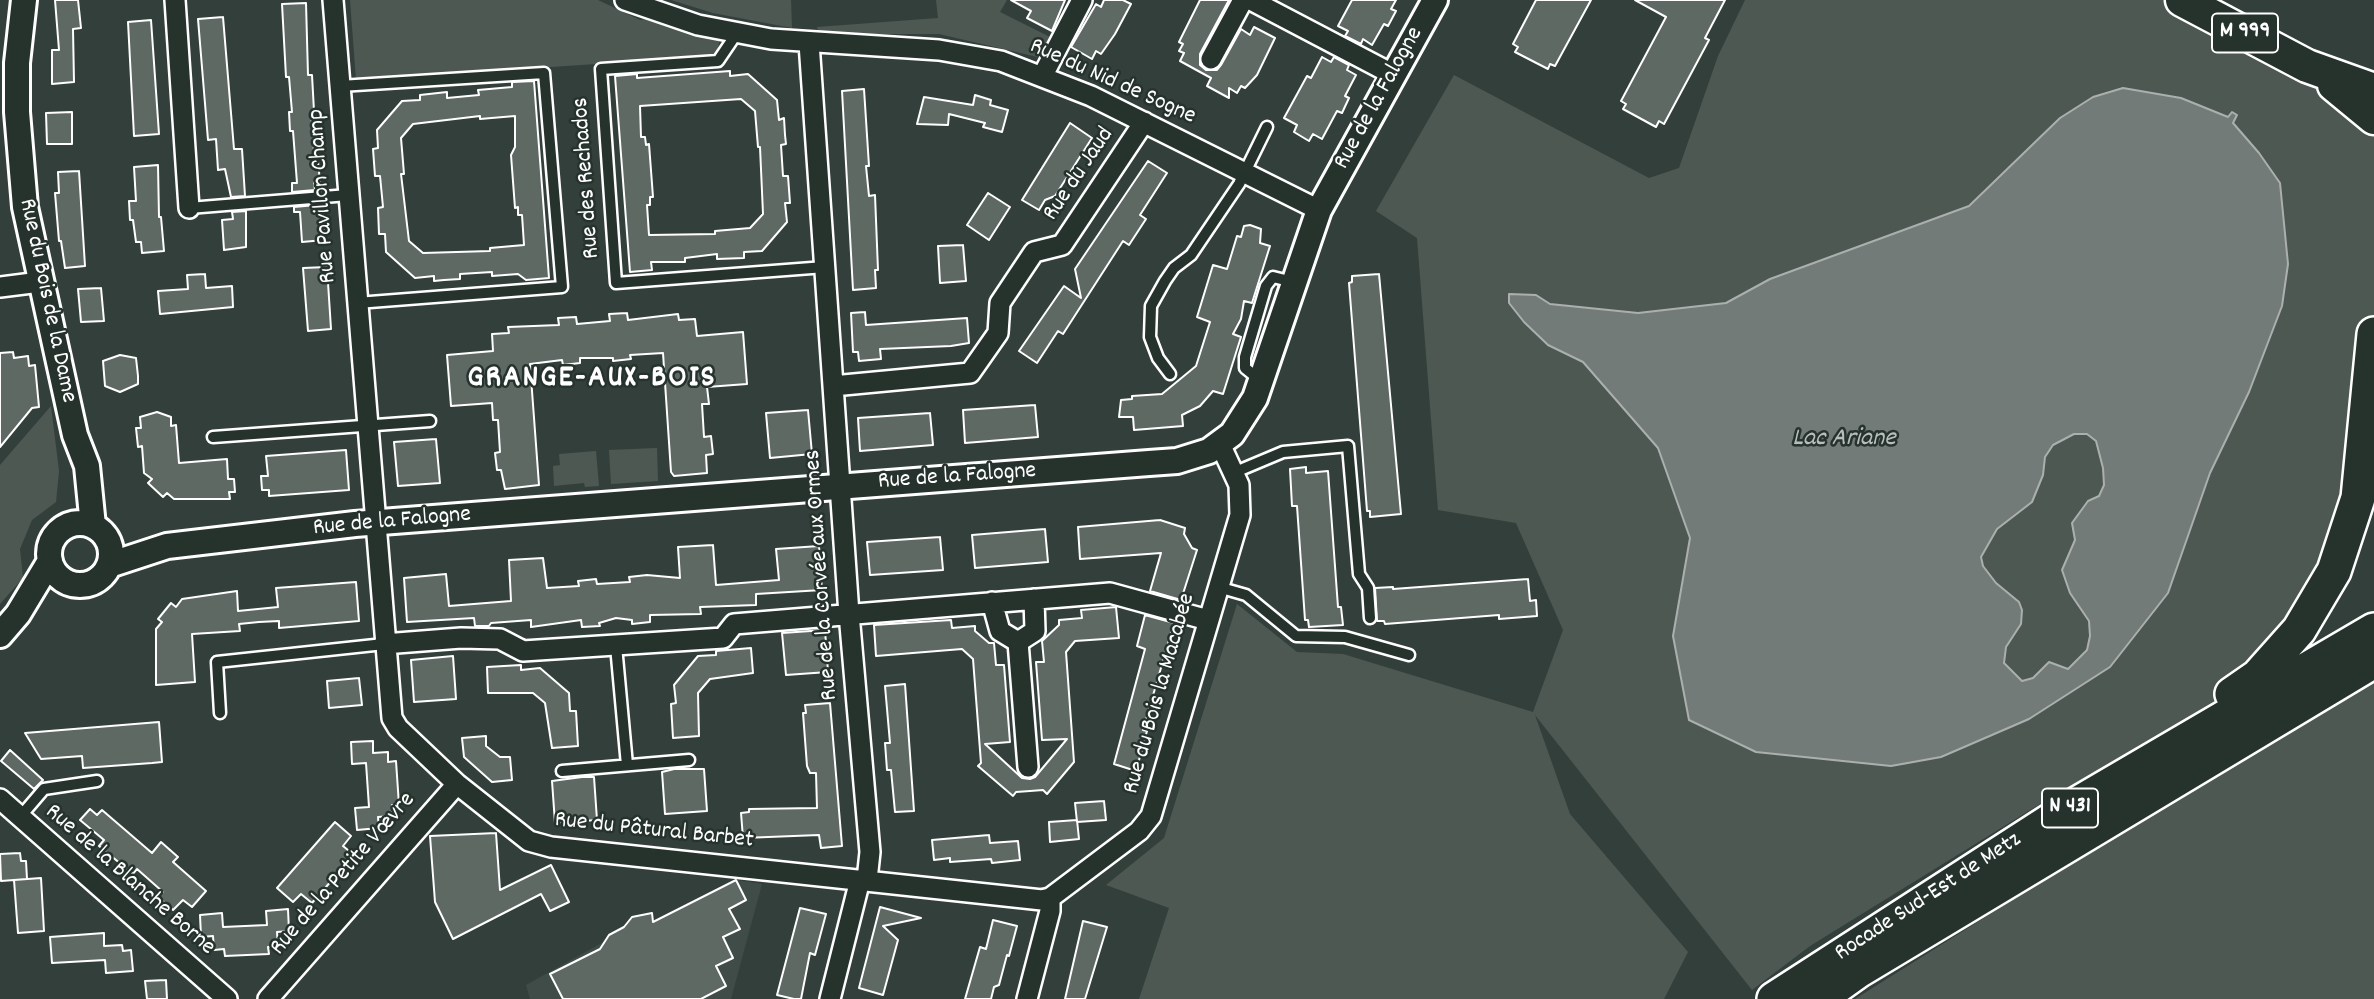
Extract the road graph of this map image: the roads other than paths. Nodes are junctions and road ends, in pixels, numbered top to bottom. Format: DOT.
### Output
graph roads {
  1 [pos="24,0"];
  2 [pos="175,0"];
  3 [pos="333,0"];
  4 [pos="625,0"];
  5 [pos="1082,0"];
  6 [pos="1243,0"];
  7 [pos="1251,0"];
  8 [pos="1435,0"];
  9 [pos="2182,0"];
  10 [pos="737,33"];
  11 [pos="809,43"];
  12 [pos="1211,59"];
  13 [pos="2307,66"];
  14 [pos="1043,75"];
  15 [pos="1394,75"];
  16 [pos="461,78"];
  17 [pos="340,86"];
  18 [pos="2374,90"];
  19 [pos="2374,118"];
  20 [pos="1144,122"];
  21 [pos="1267,127"];
  22 [pos="1245,171"];
  23 [pos="348,195"];
  24 [pos="189,208"];
  25 [pos="1319,210"];
  26 [pos="825,267"];
  27 [pos="40,282"];
  28 [pos="0,287"];
  29 [pos="479,293"];
  30 [pos="357,303"];
  31 [pos="2374,334"];
  32 [pos="1170,374"];
  33 [pos="833,386"];
  34 [pos="430,421"];
  35 [pos="366,426"];
  36 [pos="213,437"];
  37 [pos="1220,444"];
  38 [pos="1233,473"];
  39 [pos="841,487"];
  40 [pos="375,523"];
  41 [pos="89,530"];
  42 [pos="196,542"];
  43 [pos="50,561"];
  44 [pos="109,565"];
  45 [pos="72,584"];
  46 [pos="1218,587"];
  47 [pos="1034,599"];
  48 [pos="992,602"];
  49 [pos="18,614"];
  50 [pos="849,614"];
  51 [pos="1370,618"];
  52 [pos="1208,620"];
  53 [pos="2374,630"];
  54 [pos="0,635"];
  55 [pos="1018,642"];
  56 [pos="384,644"];
  57 [pos="616,646"];
  58 [pos="1409,655"];
  59 [pos="2374,661"];
  60 [pos="220,713"];
  61 [pos="689,760"];
  62 [pos="627,765"];
  63 [pos="1028,767"];
  64 [pos="562,771"];
  65 [pos="97,781"];
  66 [pos="457,784"];
  67 [pos="0,799"];
  68 [pos="2070,808"];
  69 [pos="20,817"];
  70 [pos="864,880"];
  71 [pos="1050,898"];
  72 [pos="227,999"];
  73 [pos="268,999"];
  74 [pos="830,999"];
  75 [pos="1027,999"];
  76 [pos="1774,999"];
  77 [pos="1819,999"];
  1 -- 27 [label="street, Rue du Bois de la Dame"];
  2 -- 24 [label="street"];
  3 -- 17 [label="street, Rue Pavillon Champ"];
  4 -- 10 [label="street, Rue du Nid de Sogne"];
  5 -- 14 [label="street"];
  6 -- 12 [label="street"];
  7 -- 15 [label="street"];
  8 -- 15 [label="street, Rue de la Falogne"];
  9 -- 13 [label="main road, M 999"];
  10 -- 11 [label="street, Rue du Nid de Sogne"];
  10 -- 26 [label="lane, Rue des Rechados"];
  11 -- 14 [label="street, Rue du Nid de Sogne"];
  11 -- 26 [label="street, Rue de la Corvée aux Ormes"];
  13 -- 18 [label="main road, M 999"];
  13 -- 19 [label="main road, M 999"];
  14 -- 20 [label="street, Rue du Nid de Sogne"];
  15 -- 25 [label="street, Rue de la Falogne"];
  16 -- 17 [label="lane, Rue Pavillon Champ"];
  16 -- 29 [label="lane, Rue des Rechados"];
  17 -- 23 [label="street, Rue Pavillon Champ"];
  20 -- 22 [label="street, Rue du Nid de Sogne"];
  20 -- 33 [label="street, Rue du Jaud"];
  21 -- 22 [label="lane"];
  22 -- 25 [label="street, Rue du Nid de Sogne"];
  22 -- 32 [label="lane"];
  23 -- 24 [label="lane"];
  23 -- 30 [label="street, Rue Pavillon Champ"];
  25 -- 37 [label="street, Rue de la Falogne"];
  26 -- 33 [label="street, Rue de la Corvée aux Ormes"];
  27 -- 28 [label="street"];
  27 -- 41 [label="street, Rue du Bois de la Dame"];
  29 -- 30 [label="lane, Rue Pavillon Champ"];
  30 -- 35 [label="street, Rue Pavillon Champ"];
  31 -- 68 [label="highway"];
  33 -- 39 [label="street, Rue de la Corvée aux Ormes"];
  34 -- 35 [label="lane"];
  35 -- 36 [label="lane"];
  35 -- 40 [label="street, Rue Pavillon Champ"];
  37 -- 38 [label="street, Rue du Bois la Macabée"];
  37 -- 39 [label="street, Rue de la Falogne"];
  38 -- 46 [label="street, Rue du Bois la Macabée"];
  38 -- 51 [label="lane"];
  39 -- 40 [label="street, Rue de la Falogne"];
  39 -- 50 [label="street, Rue de la Corvée aux Ormes"];
  40 -- 42 [label="street, Rue de la Falogne"];
  40 -- 56 [label="street, Rue du Pâtural Barbet"];
  41 -- 42 [label="street, Rue de la Falogne"];
  41 -- 43 [label="street"];
  41 -- 44 [label="street"];
  42 -- 44 [label="street, Rue de la Falogne"];
  43 -- 45 [label="street"];
  43 -- 49 [label="street"];
  44 -- 45 [label="street"];
  45 -- 49 [label="street"];
  46 -- 52 [label="street, Rue du Bois la Macabée"];
  46 -- 58 [label="lane"];
  47 -- 48 [label="street"];
  47 -- 52 [label="street"];
  47 -- 55 [label="street"];
  48 -- 50 [label="street"];
  48 -- 55 [label="street"];
  49 -- 54 [label="street"];
  50 -- 57 [label="street"];
  50 -- 70 [label="street, Rue de la Corvée aux Ormes"];
  52 -- 71 [label="street, Rue du Bois la Macabée"];
  53 -- 68 [label="highway, Rocade Sud-Est de Metz / N 431"];
  55 -- 63 [label="street"];
  56 -- 57 [label="street"];
  56 -- 60 [label="lane"];
  56 -- 66 [label="street, Rue du Pâtural Barbet"];
  57 -- 62 [label="lane"];
  59 -- 77 [label="highway, Rocade Sud-Est de Metz / N 431"];
  61 -- 62 [label="lane"];
  62 -- 64 [label="lane"];
  65 -- 69 [label="lane"];
  66 -- 70 [label="street, Rue du Pâtural Barbet"];
  66 -- 73 [label="street, Rue de la Petite Vœvre"];
  67 -- 69 [label="street, Rue de la Blanche Borne"];
  68 -- 76 [label="highway, Rocade Sud-Est de Metz / N 431"];
  69 -- 72 [label="street, Rue de la Blanche Borne"];
  70 -- 71 [label="street, Rue du Pâtural Barbet"];
  70 -- 74 [label="street"];
  71 -- 75 [label="street"];
}
